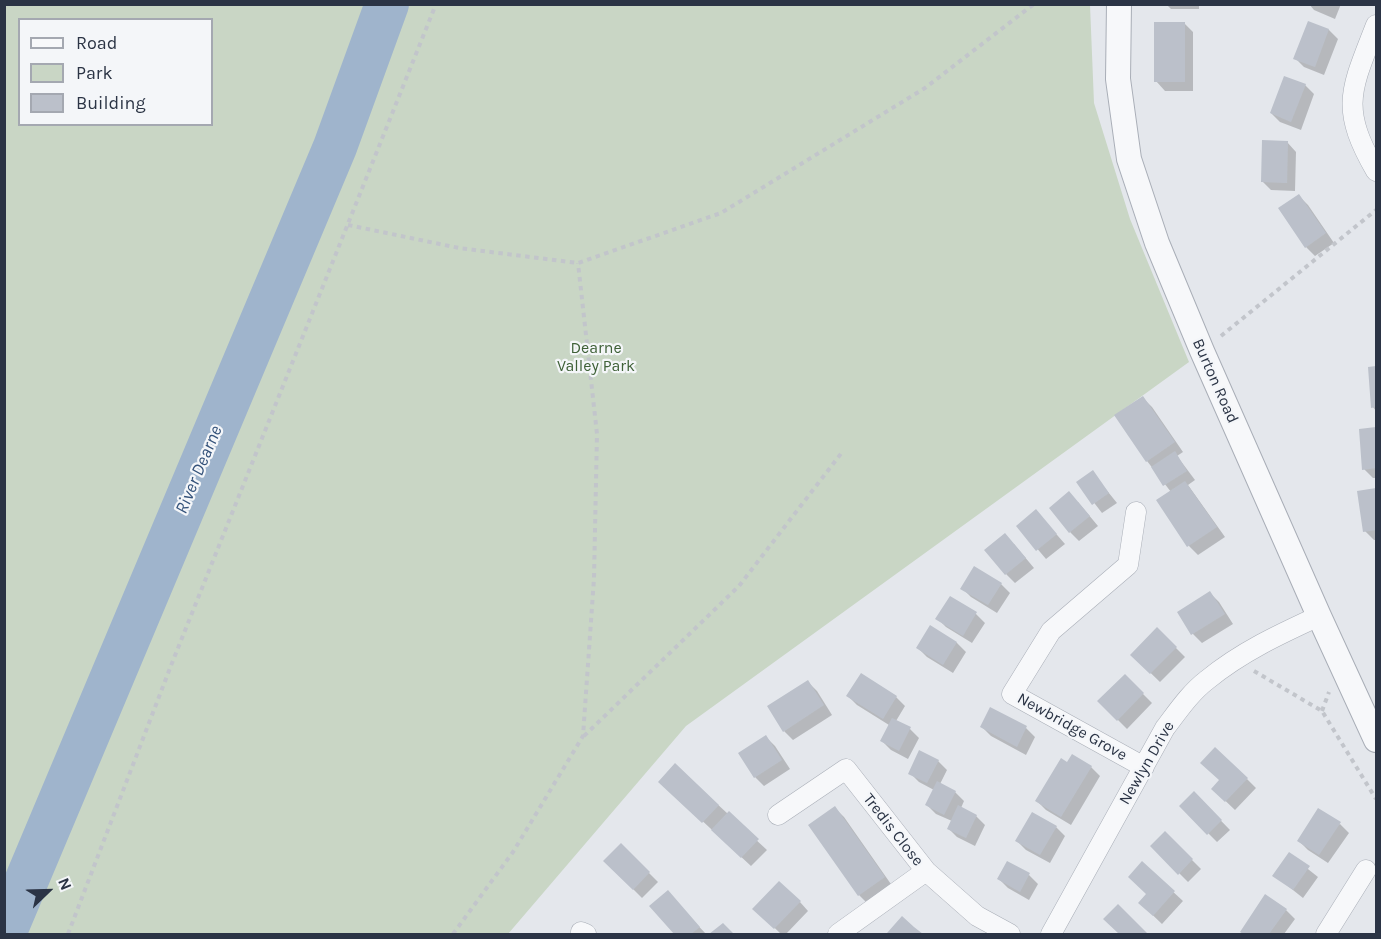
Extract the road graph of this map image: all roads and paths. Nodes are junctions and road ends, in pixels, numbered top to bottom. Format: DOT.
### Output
graph roads {
  1 [pos="436,4"];
  2 [pos="1034,4"];
  3 [pos="1119,4"];
  4 [pos="1377,25"];
  5 [pos="1377,171"];
  6 [pos="1377,210"];
  7 [pos="348,225"];
  8 [pos="578,263"];
  9 [pos="1202,351"];
  10 [pos="843,451"];
  11 [pos="1136,512"];
  12 [pos="1319,616"];
  13 [pos="1234,660"];
  14 [pos="583,736"];
  15 [pos="1377,740"];
  16 [pos="1144,767"];
  17 [pos="1377,799"];
  18 [pos="778,815"];
  19 [pos="1366,870"];
  20 [pos="926,871"];
  21 [pos="68,934"];
  22 [pos="453,934"];
  23 [pos="838,934"];
  24 [pos="1010,934"];
  25 [pos="1052,934"];
  26 [pos="1326,934"];
  1 -- 7 [label="path"];
  2 -- 8 [label="path"];
  3 -- 9 [label="street, Burton Road"];
  4 -- 5 [label="street"];
  6 -- 9 [label="path"];
  7 -- 8 [label="path"];
  7 -- 21 [label="path"];
  8 -- 14 [label="path"];
  9 -- 12 [label="street, Burton Road"];
  10 -- 14 [label="path"];
  11 -- 16 [label="street, Newbridge Grove"];
  12 -- 13 [label="street, Newlyn Drive"];
  12 -- 15 [label="street, Burton Road"];
  13 -- 16 [label="street, Newlyn Drive"];
  13 -- 17 [label="path"];
  14 -- 22 [label="path"];
  16 -- 25 [label="street, Newlyn Drive"];
  18 -- 20 [label="street, Tredis Close"];
  19 -- 26 [label="street"];
  20 -- 23 [label="street"];
  20 -- 24 [label="street, Tredis Close"];
}
